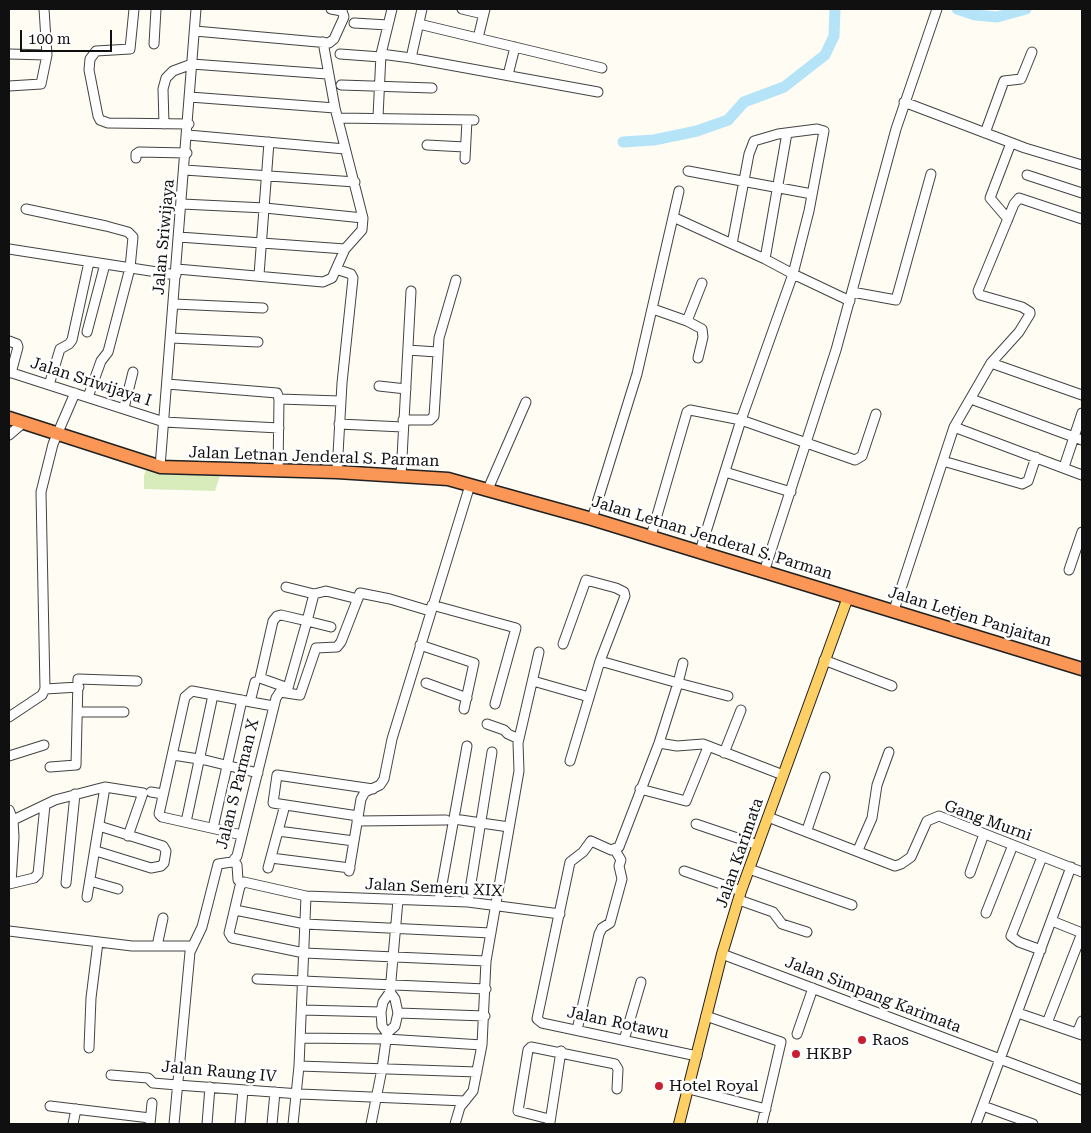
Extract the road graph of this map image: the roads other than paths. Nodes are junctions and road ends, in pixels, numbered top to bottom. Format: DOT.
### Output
graph roads {
  1 [pos="44,9"];
  2 [pos="134,9"];
  3 [pos="156,9"];
  4 [pos="196,9"];
  5 [pos="331,9"];
  6 [pos="392,9"];
  7 [pos="422,9"];
  8 [pos="462,9"];
  9 [pos="936,9"];
  10 [pos="484,11"];
  11 [pos="354,23"];
  12 [pos="418,24"];
  13 [pos="388,25"];
  14 [pos="195,31"];
  15 [pos="478,38"];
  16 [pos="323,42"];
  17 [pos="154,44"];
  18 [pos="515,47"];
  19 [pos="1032,52"];
  20 [pos="9,54"];
  21 [pos="340,54"];
  22 [pos="47,55"];
  23 [pos="381,56"];
  24 [pos="411,58"];
  25 [pos="192,64"];
  26 [pos="602,68"];
  27 [pos="327,74"];
  28 [pos="508,76"];
  29 [pos="341,85"];
  30 [pos="9,86"];
  31 [pos="379,87"];
  32 [pos="432,88"];
  33 [pos="598,92"];
  34 [pos="190,97"];
  35 [pos="904,102"];
  36 [pos="335,108"];
  37 [pos="378,117"];
  38 [pos="338,118"];
  39 [pos="164,124"];
  40 [pos="189,124"];
  41 [pos="787,133"];
  42 [pos="986,133"];
  43 [pos="188,135"];
  44 [pos="269,142"];
  45 [pos="1011,143"];
  46 [pos="427,145"];
  47 [pos="465,147"];
  48 [pos="345,148"];
  49 [pos="186,153"];
  50 [pos="136,158"];
  51 [pos="465,158"];
  52 [pos="1082,165"];
  53 [pos="185,170"];
  54 [pos="688,171"];
  55 [pos="932,174"];
  56 [pos="267,176"];
  57 [pos="1027,176"];
  58 [pos="355,182"];
  59 [pos="744,182"];
  60 [pos="778,188"];
  61 [pos="679,192"];
  62 [pos="1082,193"];
  63 [pos="812,194"];
  64 [pos="182,204"];
  65 [pos="265,208"];
  66 [pos="26,209"];
  67 [pos="363,218"];
  68 [pos="673,218"];
  69 [pos="1008,219"];
  70 [pos="1082,219"];
  71 [pos="179,237"];
  72 [pos="261,242"];
  73 [pos="732,244"];
  74 [pos="345,248"];
  75 [pos="9,249"];
  76 [pos="765,259"];
  77 [pos="89,262"];
  78 [pos="105,264"];
  79 [pos="130,268"];
  80 [pos="336,269"];
  81 [pos="176,272"];
  82 [pos="793,274"];
  83 [pos="259,275"];
  84 [pos="456,280"];
  85 [pos="702,283"];
  86 [pos="411,291"];
  87 [pos="851,296"];
  88 [pos="174,304"];
  89 [pos="263,308"];
  90 [pos="653,309"];
  91 [pos="687,321"];
  92 [pos="87,332"];
  93 [pos="171,338"];
  94 [pos="9,342"];
  95 [pos="258,342"];
  96 [pos="408,350"];
  97 [pos="437,352"];
  98 [pos="698,358"];
  99 [pos="991,363"];
  100 [pos="10,372"];
  101 [pos="133,372"];
  102 [pos="167,384"];
  103 [pos="50,385"];
  104 [pos="379,386"];
  105 [pos="406,389"];
  106 [pos="75,393"];
  107 [pos="1082,395"];
  108 [pos="278,396"];
  109 [pos="88,397"];
  110 [pos="971,399"];
  111 [pos="340,401"];
  112 [pos="526,402"];
  113 [pos="124,408"];
  114 [pos="1082,413"];
  115 [pos="876,414"];
  116 [pos="9,418"];
  117 [pos="741,420"];
  118 [pos="23,422"];
  119 [pos="164,422"];
  120 [pos="339,424"];
  121 [pos="403,424"];
  122 [pos="954,427"];
  123 [pos="279,428"];
  124 [pos="58,434"];
  125 [pos="9,435"];
  126 [pos="1078,439"];
  127 [pos="807,442"];
  128 [pos="1036,457"];
  129 [pos="943,461"];
  130 [pos="160,467"];
  131 [pos="1064,467"];
  132 [pos="278,471"];
  133 [pos="337,472"];
  134 [pos="724,472"];
  135 [pos="1082,475"];
  136 [pos="401,476"];
  137 [pos="470,485"];
  138 [pos="488,489"];
  139 [pos="791,492"];
  140 [pos="592,519"];
  141 [pos="1082,532"];
  142 [pos="651,536"];
  143 [pos="700,551"];
  144 [pos="1068,570"];
  145 [pos="764,572"];
  146 [pos="286,587"];
  147 [pos="314,594"];
  148 [pos="848,597"];
  149 [pos="358,599"];
  150 [pos="431,608"];
  151 [pos="894,610"];
  152 [pos="307,621"];
  153 [pos="331,626"];
  154 [pos="563,644"];
  155 [pos="420,645"];
  156 [pos="539,652"];
  157 [pos="824,660"];
  158 [pos="600,661"];
  159 [pos="683,663"];
  160 [pos="1082,669"];
  161 [pos="137,681"];
  162 [pos="532,681"];
  163 [pos="254,682"];
  164 [pos="426,683"];
  165 [pos="678,683"];
  166 [pos="892,686"];
  167 [pos="79,687"];
  168 [pos="45,689"];
  169 [pos="213,695"];
  170 [pos="728,696"];
  171 [pos="589,697"];
  172 [pos="467,698"];
  173 [pos="246,701"];
  174 [pos="495,704"];
  175 [pos="273,706"];
  176 [pos="464,710"];
  177 [pos="741,710"];
  178 [pos="78,712"];
  179 [pos="124,712"];
  180 [pos="9,716"];
  181 [pos="487,724"];
  182 [pos="518,741"];
  183 [pos="659,743"];
  184 [pos="44,745"];
  185 [pos="467,746"];
  186 [pos="708,747"];
  187 [pos="492,752"];
  188 [pos="889,752"];
  189 [pos="724,753"];
  190 [pos="174,755"];
  191 [pos="9,756"];
  192 [pos="200,759"];
  193 [pos="570,762"];
  194 [pos="226,765"];
  195 [pos="50,767"];
  196 [pos="258,773"];
  197 [pos="783,775"];
  198 [pos="825,777"];
  199 [pos="105,787"];
  200 [pos="373,789"];
  201 [pos="640,789"];
  202 [pos="150,792"];
  203 [pos="75,794"];
  204 [pos="163,794"];
  205 [pos="45,805"];
  206 [pos="285,805"];
  207 [pos="9,810"];
  208 [pos="768,817"];
  209 [pos="357,818"];
  210 [pos="450,820"];
  211 [pos="11,821"];
  212 [pos="186,822"];
  213 [pos="480,823"];
  214 [pos="696,824"];
  215 [pos="99,826"];
  216 [pos="213,828"];
  217 [pos="509,828"];
  218 [pos="807,830"];
  219 [pos="278,831"];
  220 [pos="984,834"];
  221 [pos="242,835"];
  222 [pos="128,836"];
  223 [pos="354,841"];
  224 [pos="758,845"];
  225 [pos="1013,845"];
  226 [pos="615,850"];
  227 [pos="858,850"];
  228 [pos="11,851"];
  229 [pos="96,851"];
  230 [pos="1042,856"];
  231 [pos="271,858"];
  232 [pos="234,861"];
  233 [pos="1071,867"];
  234 [pos="268,868"];
  235 [pos="749,869"];
  236 [pos="684,872"];
  237 [pos="1082,872"];
  238 [pos="970,873"];
  239 [pos="90,881"];
  240 [pos="10,883"];
  241 [pos="66,883"];
  242 [pos="242,883"];
  243 [pos="118,889"];
  244 [pos="306,896"];
  245 [pos="740,896"];
  246 [pos="87,897"];
  247 [pos="398,900"];
  248 [pos="440,901"];
  249 [pos="468,902"];
  250 [pos="852,904"];
  251 [pos="495,905"];
  252 [pos="235,910"];
  253 [pos="986,913"];
  254 [pos="560,914"];
  255 [pos="163,918"];
  256 [pos="1052,921"];
  257 [pos="305,924"];
  258 [pos="396,928"];
  259 [pos="9,931"];
  260 [pos="807,932"];
  261 [pos="491,933"];
  262 [pos="1082,933"];
  263 [pos="98,942"];
  264 [pos="157,946"];
  265 [pos="193,946"];
  266 [pos="1040,950"];
  267 [pos="304,953"];
  268 [pos="722,954"];
  269 [pos="393,957"];
  270 [pos="486,961"];
  271 [pos="257,979"];
  272 [pos="303,981"];
  273 [pos="641,982"];
  274 [pos="391,988"];
  275 [pos="813,988"];
  276 [pos="486,989"];
  277 [pos="302,1010"];
  278 [pos="380,1012"];
  279 [pos="398,1013"];
  280 [pos="1018,1013"];
  281 [pos="485,1016"];
  282 [pos="706,1016"];
  283 [pos="1082,1021"];
  284 [pos="1047,1023"];
  285 [pos="577,1030"];
  286 [pos="797,1034"];
  287 [pos="1080,1034"];
  288 [pos="386,1036"];
  289 [pos="301,1038"];
  290 [pos="624,1040"];
  291 [pos="482,1045"];
  292 [pos="89,1048"];
  293 [pos="561,1051"];
  294 [pos="698,1056"];
  295 [pos="1000,1060"];
  296 [pos="300,1066"];
  297 [pos="382,1069"];
  298 [pos="477,1072"];
  299 [pos="112,1075"];
  300 [pos="177,1085"];
  301 [pos="210,1087"];
  302 [pos="617,1089"];
  303 [pos="689,1089"];
  304 [pos="243,1090"];
  305 [pos="1082,1090"];
  306 [pos="275,1092"];
  307 [pos="296,1094"];
  308 [pos="376,1097"];
  309 [pos="465,1101"];
  310 [pos="152,1103"];
  311 [pos="50,1106"];
  312 [pos="983,1106"];
  313 [pos="76,1109"];
  314 [pos="766,1109"];
  315 [pos="150,1121"];
  316 [pos="550,1122"];
  317 [pos="73,1124"];
  318 [pos="174,1124"];
  319 [pos="206,1124"];
  320 [pos="240,1124"];
  321 [pos="272,1124"];
  322 [pos="294,1124"];
  323 [pos="371,1124"];
  324 [pos="455,1124"];
  325 [pos="679,1124"];
  326 [pos="762,1124"];
  327 [pos="976,1124"];
  328 [pos="1033,1124"];
  1 -- 22 [label="street"];
  2 -- 39 [label="street"];
  3 -- 17 [label="street"];
  4 -- 14 [label="street, Jalan Sriwijaya"];
  5 -- 16 [label="street"];
  6 -- 13 [label="street"];
  7 -- 12 [label="street"];
  8 -- 10 [label="street"];
  9 -- 35 [label="street"];
  10 -- 15 [label="street"];
  11 -- 13 [label="street"];
  12 -- 15 [label="street"];
  12 -- 24 [label="street"];
  13 -- 23 [label="street"];
  14 -- 16 [label="street"];
  14 -- 25 [label="street, Jalan Sriwijaya"];
  15 -- 18 [label="street"];
  16 -- 27 [label="street"];
  18 -- 26 [label="street"];
  18 -- 28 [label="street"];
  19 -- 42 [label="street"];
  20 -- 22 [label="street"];
  21 -- 23 [label="street"];
  22 -- 30 [label="street"];
  23 -- 24 [label="street"];
  23 -- 31 [label="street"];
  24 -- 28 [label="street"];
  25 -- 27 [label="street"];
  25 -- 34 [label="street, Jalan Sriwijaya"];
  25 -- 39 [label="street"];
  27 -- 36 [label="street"];
  28 -- 33 [label="street"];
  29 -- 31 [label="street"];
  31 -- 32 [label="street"];
  31 -- 37 [label="street"];
  34 -- 36 [label="street"];
  34 -- 40 [label="street, Jalan Sriwijaya"];
  35 -- 42 [label="street"];
  35 -- 87 [label="street"];
  36 -- 38 [label="street"];
  37 -- 38 [label="street"];
  37 -- 47 [label="street"];
  38 -- 48 [label="street"];
  39 -- 40 [label="street"];
  40 -- 43 [label="street, Jalan Sriwijaya"];
  41 -- 59 [label="street"];
  41 -- 60 [label="street"];
  41 -- 63 [label="street"];
  42 -- 45 [label="street"];
  43 -- 44 [label="street"];
  43 -- 49 [label="street, Jalan Sriwijaya"];
  44 -- 48 [label="street"];
  44 -- 56 [label="street"];
  45 -- 52 [label="street"];
  45 -- 69 [label="street"];
  46 -- 47 [label="street"];
  47 -- 51 [label="street"];
  48 -- 58 [label="street"];
  49 -- 50 [label="street"];
  49 -- 53 [label="street, Jalan Sriwijaya"];
  53 -- 56 [label="street"];
  53 -- 64 [label="street, Jalan Sriwijaya"];
  54 -- 59 [label="street"];
  55 -- 87 [label="street"];
  56 -- 58 [label="street"];
  56 -- 65 [label="street"];
  57 -- 62 [label="street"];
  58 -- 67 [label="street"];
  59 -- 60 [label="street"];
  59 -- 73 [label="street"];
  60 -- 63 [label="street"];
  60 -- 76 [label="street"];
  61 -- 68 [label="street"];
  63 -- 82 [label="street"];
  64 -- 65 [label="street"];
  64 -- 71 [label="street, Jalan Sriwijaya"];
  65 -- 67 [label="street"];
  65 -- 72 [label="street"];
  66 -- 79 [label="street"];
  67 -- 74 [label="street"];
  68 -- 73 [label="street"];
  68 -- 90 [label="street"];
  69 -- 70 [label="street"];
  69 -- 99 [label="street"];
  71 -- 72 [label="street"];
  71 -- 81 [label="street, Jalan Sriwijaya"];
  72 -- 74 [label="street"];
  72 -- 83 [label="street"];
  73 -- 76 [label="street"];
  74 -- 80 [label="street"];
  75 -- 77 [label="street"];
  76 -- 82 [label="street"];
  77 -- 78 [label="street"];
  77 -- 103 [label="street"];
  78 -- 79 [label="street"];
  78 -- 92 [label="street"];
  79 -- 81 [label="street"];
  79 -- 109 [label="street"];
  80 -- 83 [label="street"];
  80 -- 111 [label="street"];
  81 -- 83 [label="street"];
  81 -- 88 [label="street, Jalan Sriwijaya"];
  82 -- 87 [label="street"];
  82 -- 117 [label="street"];
  84 -- 97 [label="street"];
  85 -- 91 [label="street"];
  86 -- 96 [label="street"];
  87 -- 127 [label="street"];
  88 -- 89 [label="street"];
  88 -- 93 [label="street, Jalan Sriwijaya"];
  90 -- 91 [label="street"];
  90 -- 140 [label="street"];
  91 -- 98 [label="street"];
  93 -- 95 [label="street"];
  93 -- 102 [label="street, Jalan Sriwijaya"];
  94 -- 100 [label="street"];
  96 -- 97 [label="street"];
  96 -- 105 [label="street"];
  97 -- 121 [label="street"];
  99 -- 107 [label="street"];
  99 -- 110 [label="street"];
  100 -- 103 [label="street, Jalan Sriwijaya I"];
  101 -- 113 [label="street"];
  102 -- 108 [label="street"];
  102 -- 119 [label="street, Jalan Sriwijaya"];
  103 -- 106 [label="street, Jalan Sriwijaya I"];
  104 -- 105 [label="street"];
  105 -- 121 [label="street"];
  106 -- 109 [label="street, Jalan Sriwijaya I"];
  106 -- 124 [label="street"];
  108 -- 111 [label="street"];
  108 -- 123 [label="street"];
  109 -- 113 [label="street, Jalan Sriwijaya I"];
  110 -- 122 [label="street"];
  110 -- 126 [label="street"];
  111 -- 120 [label="street"];
  112 -- 138 [label="street"];
  113 -- 119 [label="street, Jalan Sriwijaya I"];
  114 -- 126 [label="street"];
  115 -- 127 [label="street"];
  116 -- 118 [label="highway, Jalan Letnan Jenderal S. Parman"];
  117 -- 127 [label="street"];
  117 -- 134 [label="street"];
  117 -- 142 [label="street"];
  118 -- 124 [label="highway, Jalan Letnan Jenderal S. Parman"];
  118 -- 125 [label="street"];
  119 -- 123 [label="street, Jalan Sriwijaya I"];
  119 -- 130 [label="street, Jalan Sriwijaya"];
  120 -- 121 [label="street"];
  120 -- 133 [label="street"];
  121 -- 136 [label="street"];
  122 -- 128 [label="street"];
  122 -- 129 [label="street"];
  123 -- 132 [label="street"];
  124 -- 130 [label="highway, Jalan Letnan Jenderal S. Parman"];
  124 -- 168 [label="street"];
  126 -- 131 [label="street"];
  127 -- 139 [label="street"];
  128 -- 129 [label="street"];
  128 -- 131 [label="street"];
  129 -- 151 [label="street"];
  130 -- 132 [label="highway, Jalan Letnan Jenderal S. Parman"];
  131 -- 135 [label="street"];
  132 -- 133 [label="highway, Jalan Letnan Jenderal S. Parman"];
  133 -- 136 [label="highway, Jalan Letnan Jenderal S. Parman"];
  134 -- 139 [label="street"];
  134 -- 143 [label="street"];
  136 -- 137 [label="highway, Jalan Letnan Jenderal S. Parman"];
  137 -- 138 [label="highway, Jalan Letnan Jenderal S. Parman"];
  137 -- 150 [label="street"];
  138 -- 140 [label="highway, Jalan Letnan Jenderal S. Parman"];
  139 -- 145 [label="street"];
  140 -- 142 [label="highway, Jalan Letnan Jenderal S. Parman"];
  141 -- 144 [label="street"];
  142 -- 143 [label="highway, Jalan Letnan Jenderal S. Parman"];
  143 -- 145 [label="highway, Jalan Letnan Jenderal S. Parman"];
  145 -- 148 [label="highway, Jalan Letnan Jenderal S. Parman"];
  146 -- 147 [label="street"];
  147 -- 149 [label="street"];
  147 -- 152 [label="street"];
  148 -- 151 [label="highway, Jalan Letjen Panjaitan"];
  148 -- 157 [label="main road, Jalan Karimata"];
  149 -- 150 [label="street"];
  149 -- 175 [label="street, Jalan S Parman X"];
  150 -- 155 [label="street"];
  150 -- 174 [label="street"];
  151 -- 160 [label="highway, Jalan Letjen Panjaitan"];
  152 -- 152 [label="street"];
  152 -- 153 [label="street"];
  154 -- 158 [label="street"];
  155 -- 172 [label="street"];
  155 -- 200 [label="street"];
  156 -- 162 [label="street"];
  157 -- 166 [label="street"];
  157 -- 197 [label="main road, Jalan Karimata"];
  158 -- 165 [label="street"];
  158 -- 171 [label="street"];
  159 -- 165 [label="street"];
  161 -- 167 [label="street"];
  162 -- 171 [label="street"];
  162 -- 182 [label="street"];
  163 -- 173 [label="street"];
  164 -- 172 [label="street"];
  165 -- 170 [label="street"];
  165 -- 183 [label="street"];
  167 -- 168 [label="street"];
  167 -- 178 [label="street"];
  168 -- 180 [label="street"];
  169 -- 173 [label="street"];
  169 -- 190 [label="street"];
  169 -- 192 [label="street"];
  171 -- 193 [label="street"];
  172 -- 176 [label="street"];
  173 -- 175 [label="street"];
  173 -- 194 [label="street"];
  175 -- 196 [label="street, Jalan S Parman X"];
  177 -- 189 [label="street"];
  178 -- 179 [label="street"];
  178 -- 195 [label="street"];
  181 -- 182 [label="street"];
  182 -- 217 [label="street"];
  183 -- 186 [label="street"];
  183 -- 201 [label="street"];
  184 -- 191 [label="street"];
  185 -- 210 [label="street"];
  186 -- 189 [label="street"];
  186 -- 201 [label="street"];
  187 -- 213 [label="street"];
  188 -- 227 [label="street"];
  189 -- 197 [label="street"];
  190 -- 192 [label="street"];
  190 -- 204 [label="street"];
  192 -- 194 [label="street"];
  192 -- 212 [label="street"];
  194 -- 196 [label="street"];
  194 -- 216 [label="street"];
  196 -- 221 [label="street, Jalan S Parman X"];
  197 -- 208 [label="main road, Jalan Karimata"];
  198 -- 218 [label="street"];
  199 -- 203 [label="street"];
  199 -- 215 [label="street"];
  199 -- 222 [label="street"];
  200 -- 206 [label="street"];
  200 -- 209 [label="street"];
  201 -- 226 [label="street"];
  202 -- 204 [label="street"];
  203 -- 205 [label="street"];
  203 -- 241 [label="street"];
  204 -- 212 [label="street"];
  205 -- 211 [label="street"];
  205 -- 240 [label="street"];
  206 -- 209 [label="street"];
  206 -- 219 [label="street"];
  207 -- 211 [label="street"];
  208 -- 218 [label="street, Gang Murni"];
  208 -- 224 [label="main road, Jalan Karimata"];
  209 -- 210 [label="street"];
  209 -- 223 [label="street"];
  210 -- 213 [label="street"];
  210 -- 248 [label="street"];
  211 -- 228 [label="street"];
  212 -- 216 [label="street"];
  213 -- 217 [label="street"];
  213 -- 249 [label="street"];
  214 -- 224 [label="street"];
  215 -- 222 [label="street"];
  215 -- 229 [label="street"];
  216 -- 221 [label="street"];
  217 -- 251 [label="street"];
  218 -- 227 [label="street, Gang Murni"];
  219 -- 223 [label="street"];
  219 -- 231 [label="street"];
  220 -- 225 [label="street, Gang Murni"];
  220 -- 227 [label="street, Gang Murni"];
  220 -- 238 [label="street"];
  221 -- 232 [label="street, Jalan S Parman X"];
  222 -- 229 [label="street"];
  223 -- 231 [label="street"];
  224 -- 235 [label="main road, Jalan Karimata"];
  225 -- 230 [label="street, Gang Murni"];
  225 -- 253 [label="street"];
  226 -- 254 [label="street"];
  226 -- 285 [label="street"];
  228 -- 240 [label="street"];
  229 -- 239 [label="street"];
  230 -- 233 [label="street, Gang Murni"];
  230 -- 266 [label="street"];
  231 -- 234 [label="street"];
  232 -- 242 [label="street"];
  232 -- 265 [label="street, Jalan S Parman X"];
  233 -- 237 [label="street, Gang Murni"];
  233 -- 256 [label="street"];
  235 -- 245 [label="main road, Jalan Karimata"];
  235 -- 250 [label="street"];
  236 -- 245 [label="street"];
  239 -- 243 [label="street"];
  239 -- 246 [label="street"];
  242 -- 244 [label="street, Jalan Semeru XIX"];
  242 -- 252 [label="street"];
  244 -- 247 [label="street, Jalan Semeru XIX"];
  244 -- 257 [label="street"];
  245 -- 260 [label="street"];
  245 -- 268 [label="main road, Jalan Karimata"];
  247 -- 248 [label="street, Jalan Semeru XIX"];
  247 -- 258 [label="street"];
  248 -- 249 [label="street, Jalan Semeru XIX"];
  249 -- 251 [label="street, Jalan Semeru XIX"];
  251 -- 254 [label="street, Jalan Semeru XIX"];
  251 -- 261 [label="street"];
  252 -- 257 [label="street"];
  252 -- 267 [label="street"];
  254 -- 285 [label="street, Jalan Rotawu"];
  255 -- 264 [label="street"];
  256 -- 262 [label="street"];
  256 -- 266 [label="street"];
  257 -- 258 [label="street"];
  257 -- 267 [label="street"];
  258 -- 261 [label="street"];
  258 -- 269 [label="street"];
  259 -- 263 [label="street"];
  261 -- 270 [label="street"];
  262 -- 284 [label="street"];
  263 -- 264 [label="street"];
  263 -- 292 [label="street"];
  264 -- 265 [label="street"];
  265 -- 300 [label="street, Jalan S Parman X"];
  266 -- 280 [label="street"];
  267 -- 269 [label="street"];
  267 -- 272 [label="street"];
  268 -- 275 [label="street, Jalan Simpang Karimata"];
  268 -- 282 [label="main road, Jalan Karimata"];
  269 -- 270 [label="street"];
  269 -- 274 [label="street"];
  270 -- 276 [label="street"];
  271 -- 272 [label="street"];
  272 -- 274 [label="street"];
  272 -- 277 [label="street"];
  273 -- 290 [label="street"];
  274 -- 276 [label="street"];
  274 -- 278 [label="street"];
  274 -- 279 [label="street"];
  275 -- 286 [label="street"];
  275 -- 295 [label="street, Jalan Simpang Karimata"];
  276 -- 281 [label="street"];
  277 -- 278 [label="street"];
  277 -- 289 [label="street"];
  278 -- 288 [label="street"];
  279 -- 281 [label="street"];
  279 -- 288 [label="street"];
  280 -- 284 [label="street"];
  280 -- 295 [label="street"];
  281 -- 291 [label="street"];
  282 -- 294 [label="main road, Jalan Karimata"];
  282 -- 314 [label="street"];
  283 -- 287 [label="street"];
  284 -- 287 [label="street"];
  285 -- 290 [label="street, Jalan Rotawu"];
  288 -- 289 [label="street"];
  288 -- 291 [label="street"];
  288 -- 297 [label="street"];
  289 -- 296 [label="street"];
  290 -- 294 [label="street, Jalan Rotawu"];
  291 -- 298 [label="street"];
  293 -- 302 [label="street"];
  293 -- 316 [label="street"];
  293 -- 316 [label="street"];
  294 -- 303 [label="main road, Jalan Karimata"];
  295 -- 305 [label="street, Jalan Simpang Karimata"];
  295 -- 312 [label="street"];
  296 -- 297 [label="street"];
  296 -- 307 [label="street"];
  297 -- 298 [label="street"];
  297 -- 308 [label="street"];
  298 -- 309 [label="street"];
  299 -- 300 [label="street, Jalan Raung IV"];
  300 -- 301 [label="street, Jalan Raung IV"];
  300 -- 318 [label="street, Jalan S Parman X"];
  301 -- 304 [label="street, Jalan Raung IV"];
  301 -- 319 [label="street"];
  303 -- 314 [label="street"];
  303 -- 325 [label="main road, Jalan Karimata"];
  304 -- 306 [label="street, Jalan Raung IV"];
  304 -- 320 [label="street"];
  306 -- 307 [label="street, Jalan Raung IV"];
  306 -- 321 [label="street"];
  307 -- 308 [label="street, Jalan Raung IV"];
  307 -- 322 [label="street"];
  308 -- 309 [label="street, Jalan Raung IV"];
  308 -- 323 [label="street"];
  309 -- 324 [label="street"];
  310 -- 315 [label="street"];
  311 -- 313 [label="street"];
  312 -- 327 [label="street"];
  312 -- 328 [label="street"];
  313 -- 315 [label="street"];
  313 -- 317 [label="street"];
  314 -- 326 [label="street"];
}
